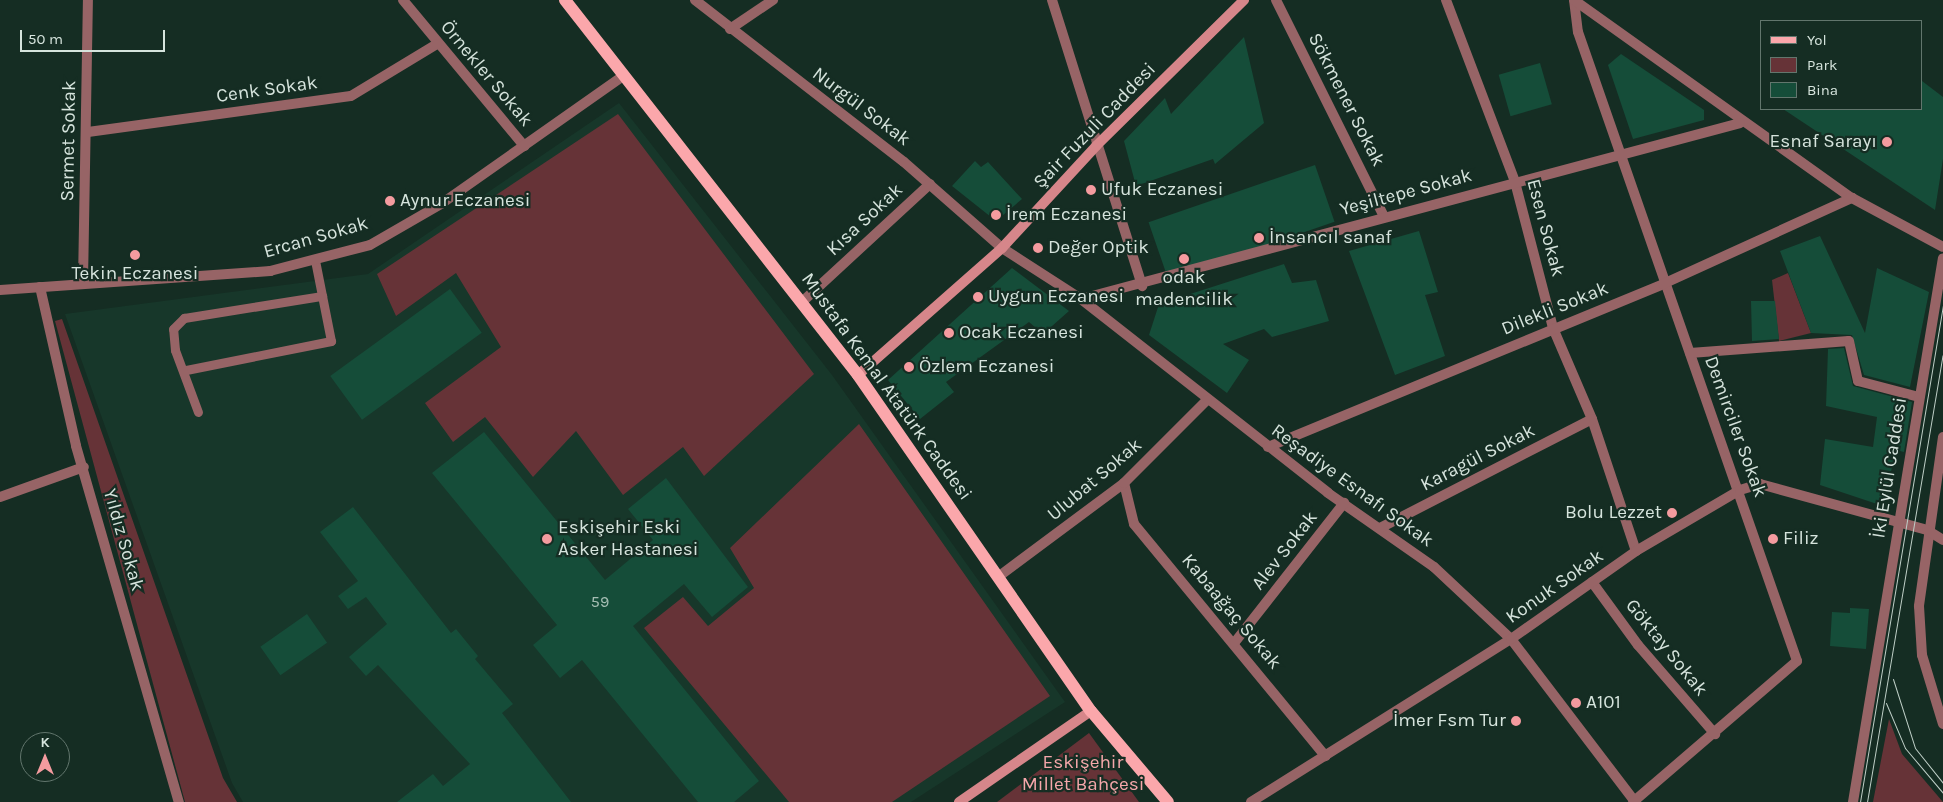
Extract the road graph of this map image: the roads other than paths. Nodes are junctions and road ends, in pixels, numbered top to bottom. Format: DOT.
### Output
graph roads {
  1 [pos="88,0"];
  2 [pos="403,0"];
  3 [pos="565,0"];
  4 [pos="695,0"];
  5 [pos="773,0"];
  6 [pos="1052,0"];
  7 [pos="1244,0"];
  8 [pos="1276,0"];
  9 [pos="1446,0"];
  10 [pos="1574,0"];
  11 [pos="730,30"];
  12 [pos="437,44"];
  13 [pos="622,77"];
  14 [pos="1740,123"];
  15 [pos="88,132"];
  16 [pos="524,146"];
  17 [pos="1096,146"];
  18 [pos="1621,152"];
  19 [pos="1515,182"];
  20 [pos="930,184"];
  21 [pos="1852,198"];
  22 [pos="1384,216"];
  23 [pos="1943,247"];
  24 [pos="1002,248"];
  25 [pos="1943,258"];
  26 [pos="315,260"];
  27 [pos="83,282"];
  28 [pos="1663,284"];
  29 [pos="40,286"];
  30 [pos="1142,286"];
  31 [pos="0,290"];
  32 [pos="322,296"];
  33 [pos="1081,299"];
  34 [pos="802,302"];
  35 [pos="1553,328"];
  36 [pos="1690,353"];
  37 [pos="186,370"];
  38 [pos="858,375"];
  39 [pos="1919,397"];
  40 [pos="1207,400"];
  41 [pos="198,412"];
  42 [pos="1592,419"];
  43 [pos="1943,437"];
  44 [pos="1268,447"];
  45 [pos="84,467"];
  46 [pos="1124,483"];
  47 [pos="1740,490"];
  48 [pos="0,497"];
  49 [pos="1344,504"];
  50 [pos="1899,523"];
  51 [pos="1380,528"];
  52 [pos="1927,530"];
  53 [pos="1943,540"];
  54 [pos="1636,551"];
  55 [pos="998,577"];
  56 [pos="1592,582"];
  57 [pos="1511,639"];
  58 [pos="1235,642"];
  59 [pos="1091,711"];
  60 [pos="1943,724"];
  61 [pos="1715,734"];
  62 [pos="1326,756"];
  63 [pos="179,802"];
  64 [pos="960,802"];
  65 [pos="1168,802"];
  66 [pos="1250,802"];
  67 [pos="1634,802"];
  68 [pos="1853,802"];
  1 -- 15 [label="street, Sermet Sokak"];
  2 -- 12 [label="street, Örnekler Sokak"];
  3 -- 13 [label="main road, Mustafa Kemal Atatürk Caddesi"];
  4 -- 11 [label="street, Nurgül Sokak"];
  5 -- 11 [label="street"];
  6 -- 17 [label="street"];
  7 -- 17 [label="main road, Şair Fuzuli Caddesi"];
  8 -- 22 [label="street, Sökmener Sokak"];
  9 -- 19 [label="street, Esen Sokak"];
  10 -- 14 [label="street"];
  10 -- 18 [label="street, Demirciler Sokak"];
  11 -- 20 [label="street, Nurgül Sokak"];
  12 -- 15 [label="street, Cenk Sokak"];
  12 -- 16 [label="street, Örnekler Sokak"];
  13 -- 16 [label="street, Ercan Sokak"];
  13 -- 34 [label="main road, Mustafa Kemal Atatürk Caddesi"];
  14 -- 18 [label="street, Yeşiltepe Sokak"];
  14 -- 21 [label="street"];
  15 -- 27 [label="street, Sermet Sokak"];
  16 -- 26 [label="street, Ercan Sokak"];
  17 -- 24 [label="main road, Şair Fuzuli Caddesi"];
  17 -- 30 [label="street"];
  18 -- 19 [label="street, Yeşiltepe Sokak"];
  18 -- 28 [label="street, Demirciler Sokak"];
  19 -- 22 [label="street, Yeşiltepe Sokak"];
  19 -- 35 [label="street, Esen Sokak"];
  20 -- 24 [label="street, Nurgül Sokak"];
  20 -- 34 [label="street, Kısa Sokak"];
  21 -- 23 [label="street"];
  21 -- 28 [label="street, Dilekli Sokak"];
  22 -- 30 [label="street, Yeşiltepe Sokak"];
  24 -- 33 [label="street, Reşadiye Esnafı Sokak"];
  24 -- 38 [label="main road, Şair Fuzuli Caddesi"];
  25 -- 39 [label="street, İki Eylül Caddesi"];
  26 -- 27 [label="street, Ercan Sokak"];
  26 -- 32 [label="lane"];
  27 -- 29 [label="street, Ercan Sokak"];
  28 -- 35 [label="street, Dilekli Sokak"];
  28 -- 36 [label="street, Demirciler Sokak"];
  29 -- 31 [label="street, Ercan Sokak"];
  29 -- 45 [label="street, Yıldız Sokak"];
  30 -- 33 [label="street, Yeşiltepe Sokak"];
  32 -- 37 [label="lane"];
  32 -- 37 [label="lane"];
  33 -- 40 [label="street, Reşadiye Esnafı Sokak"];
  34 -- 38 [label="main road, Mustafa Kemal Atatürk Caddesi"];
  35 -- 42 [label="street, Esen Sokak"];
  35 -- 44 [label="street, Dilekli Sokak"];
  36 -- 39 [label="street"];
  36 -- 47 [label="street, Demirciler Sokak"];
  37 -- 41 [label="lane"];
  38 -- 55 [label="main road, Mustafa Kemal Atatürk Caddesi"];
  39 -- 50 [label="street, İki Eylül Caddesi"];
  40 -- 44 [label="street, Reşadiye Esnafı Sokak"];
  40 -- 46 [label="street, Ulubat Sokak"];
  42 -- 51 [label="street, Karagül Sokak"];
  42 -- 54 [label="street, Esen Sokak"];
  43 -- 52 [label="street"];
  44 -- 49 [label="street, Reşadiye Esnafı Sokak"];
  45 -- 48 [label="street"];
  45 -- 63 [label="street, Yıldız Sokak"];
  46 -- 55 [label="street, Ulubat Sokak"];
  46 -- 58 [label="street, Kabaağaç Sokak"];
  47 -- 50 [label="street, Konuk Sokak"];
  47 -- 54 [label="street, Konuk Sokak"];
  47 -- 61 [label="street, Demirciler Sokak"];
  49 -- 51 [label="street, Reşadiye Esnafı Sokak"];
  49 -- 58 [label="street, Alev Sokak"];
  50 -- 52 [label="street, Konuk Sokak"];
  50 -- 68 [label="street, İki Eylül Caddesi"];
  51 -- 57 [label="street, Reşadiye Esnafı Sokak"];
  52 -- 53 [label="street, Konuk Sokak"];
  52 -- 60 [label="street"];
  54 -- 56 [label="street, Konuk Sokak"];
  55 -- 59 [label="main road, Mustafa Kemal Atatürk Caddesi"];
  56 -- 57 [label="street, Konuk Sokak"];
  56 -- 61 [label="street, Göktay Sokak"];
  57 -- 62 [label="street, Konuk Sokak"];
  57 -- 67 [label="street, Reşadiye Esnafı Sokak"];
  58 -- 62 [label="street, Kabaağaç Sokak"];
  59 -- 64 [label="main road"];
  59 -- 65 [label="main road, Mustafa Kemal Atatürk Caddesi"];
  61 -- 67 [label="street, Demirciler Sokak"];
  62 -- 66 [label="street, Konuk Sokak"];
}
